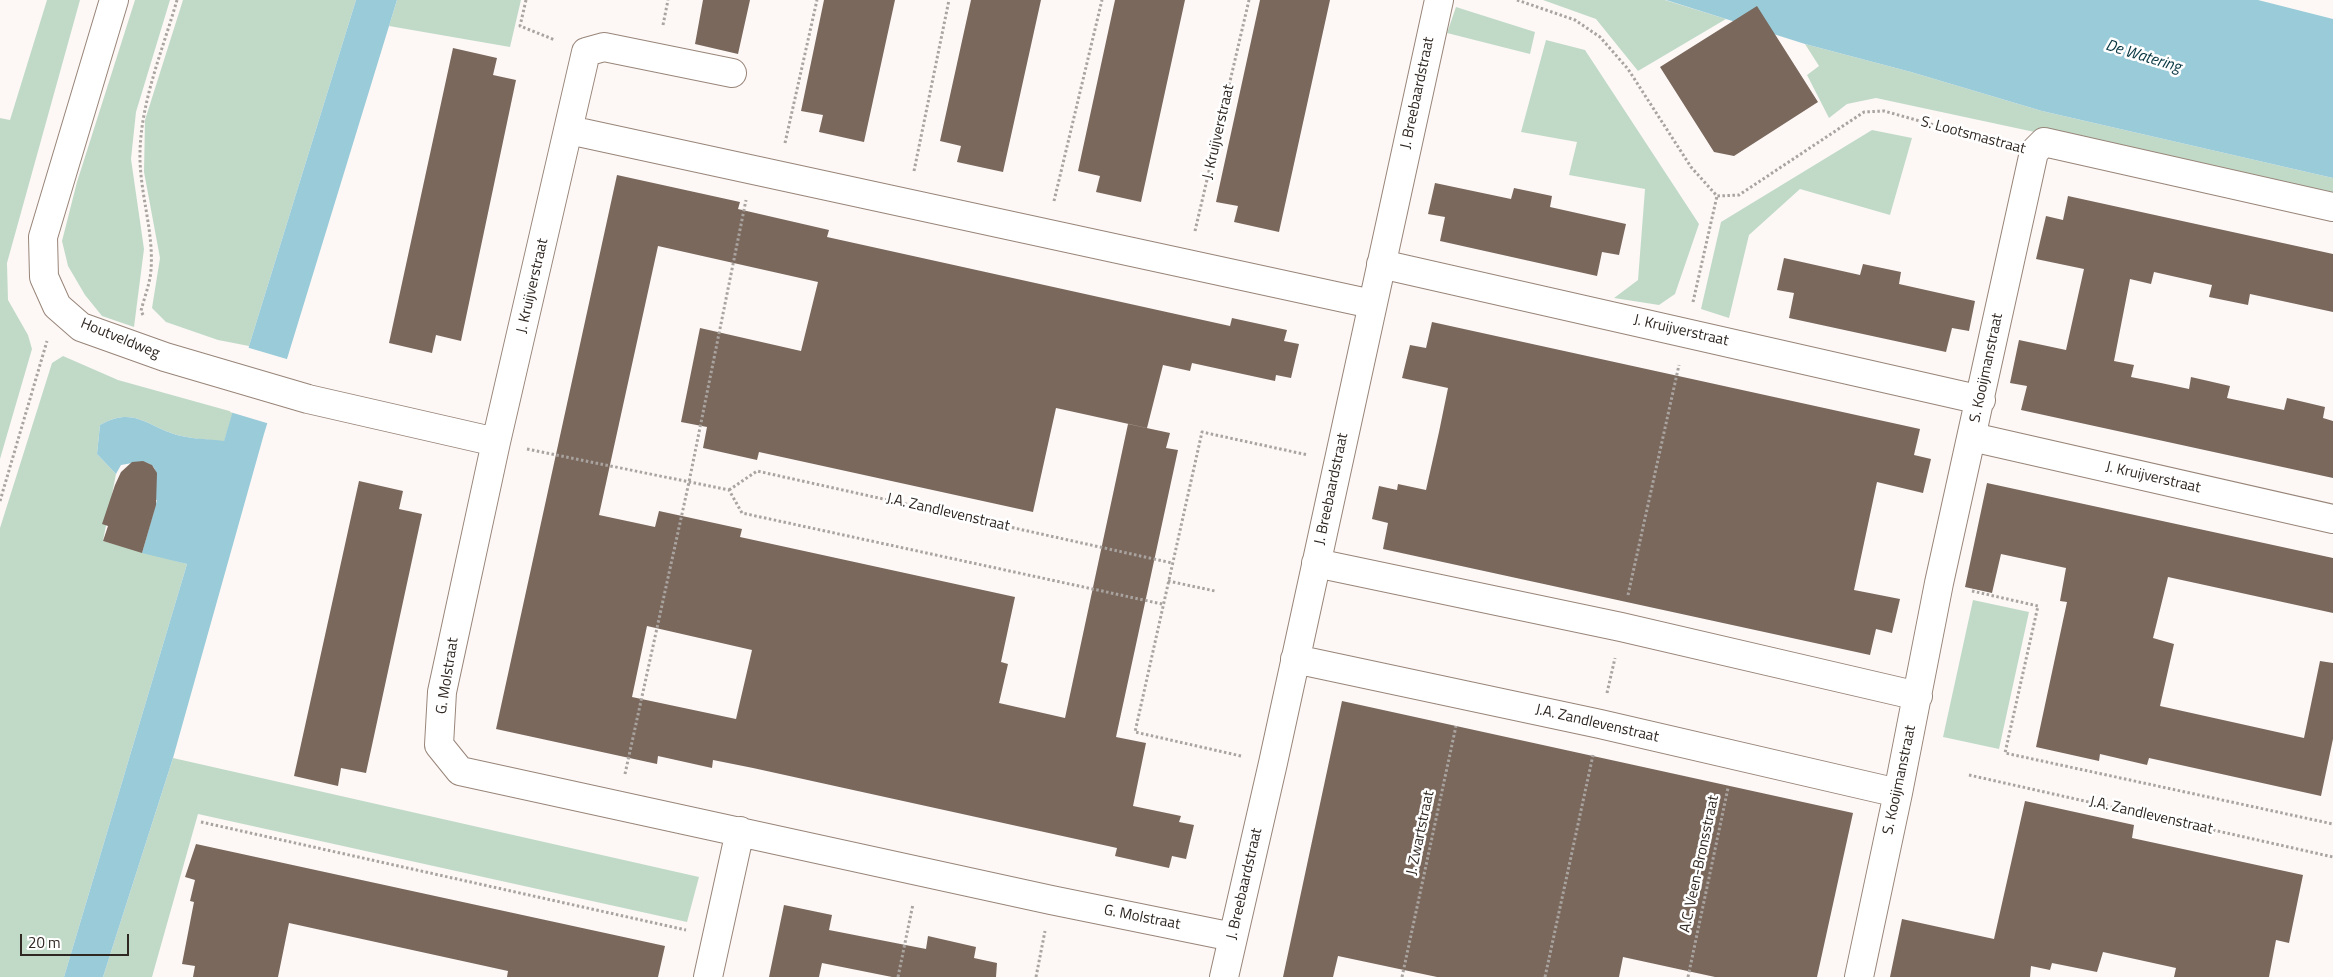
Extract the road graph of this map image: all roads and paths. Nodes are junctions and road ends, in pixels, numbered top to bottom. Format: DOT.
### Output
graph roads {
  1 [pos="114,0"];
  2 [pos="177,0"];
  3 [pos="526,0"];
  4 [pos="817,0"];
  5 [pos="950,0"];
  6 [pos="1102,0"];
  7 [pos="1249,0"];
  8 [pos="1439,0"];
  9 [pos="1517,0"];
  10 [pos="586,52"];
  11 [pos="732,73"];
  12 [pos="569,130"];
  13 [pos="2034,152"];
  14 [pos="765,172"];
  15 [pos="1717,196"];
  16 [pos="908,203"];
  17 [pos="2333,207"];
  18 [pos="1046,233"];
  19 [pos="1188,264"];
  20 [pos="1381,264"];
  21 [pos="1372,304"];
  22 [pos="57,306"];
  23 [pos="1686,332"];
  24 [pos="165,357"];
  25 [pos="1981,400"];
  26 [pos="1972,437"];
  27 [pos="496,442"];
  28 [pos="1338,462"];
  29 [pos="689,482"];
  30 [pos="729,490"];
  31 [pos="0,501"];
  32 [pos="2333,519"];
  33 [pos="1172,563"];
  34 [pos="1316,563"];
  35 [pos="1168,581"];
  36 [pos="1940,583"];
  37 [pos="1215,591"];
  38 [pos="1162,604"];
  39 [pos="1295,659"];
  40 [pos="1465,695"];
  41 [pos="1918,696"];
  42 [pos="1736,755"];
  43 [pos="1273,763"];
  44 [pos="1969,775"];
  45 [pos="1898,793"];
  46 [pos="618,806"];
  47 [pos="201,822"];
  48 [pos="2333,824"];
  49 [pos="740,831"];
  50 [pos="2333,857"];
  51 [pos="920,871"];
  52 [pos="1051,900"];
  53 [pos="716,937"];
  54 [pos="1233,937"];
  55 [pos="708,977"];
  56 [pos="898,977"];
  57 [pos="1036,977"];
  58 [pos="1224,977"];
  59 [pos="1402,977"];
  60 [pos="1688,977"];
  61 [pos="1858,977"];
  1 -- 22 [label="street, Houtveldweg"];
  2 -- 24 [label="path"];
  3 -- 10 [label="path"];
  4 -- 14 [label="path"];
  5 -- 16 [label="path"];
  6 -- 18 [label="path"];
  7 -- 19 [label="path, J. Kruijverstraat"];
  8 -- 20 [label="street, J. Breebaardstraat"];
  9 -- 15 [label="path"];
  10 -- 11 [label="street"];
  10 -- 12 [label="street, J. Kruijverstraat"];
  12 -- 14 [label="street"];
  12 -- 27 [label="street, J. Kruijverstraat"];
  13 -- 15 [label="path, S. Lootsmastraat"];
  13 -- 17 [label="street, S. Lootsmastraat"];
  13 -- 25 [label="street, S. Kooijmanstraat"];
  14 -- 16 [label="street"];
  14 -- 29 [label="path"];
  15 -- 23 [label="path"];
  16 -- 18 [label="street"];
  18 -- 19 [label="street"];
  19 -- 21 [label="street"];
  20 -- 21 [label="street, J. Breebaardstraat"];
  20 -- 23 [label="street, J. Kruijverstraat"];
  21 -- 28 [label="street, J. Breebaardstraat"];
  22 -- 24 [label="street, Houtveldweg"];
  22 -- 31 [label="path"];
  23 -- 25 [label="street, J. Kruijverstraat"];
  24 -- 27 [label="street, Houtveldweg"];
  25 -- 26 [label="street, S. Kooijmanstraat"];
  26 -- 32 [label="street, J. Kruijverstraat"];
  26 -- 36 [label="street, S. Kooijmanstraat"];
  27 -- 29 [label="path"];
  27 -- 46 [label="street, G. Molstraat"];
  28 -- 33 [label="path"];
  28 -- 34 [label="street, J. Breebaardstraat"];
  29 -- 30 [label="path"];
  29 -- 46 [label="path"];
  30 -- 33 [label="path, J.A. Zandlevenstraat"];
  30 -- 38 [label="path"];
  33 -- 35 [label="path"];
  34 -- 39 [label="street, J. Breebaardstraat"];
  34 -- 41 [label="street"];
  35 -- 37 [label="path"];
  35 -- 38 [label="path"];
  36 -- 41 [label="street, S. Kooijmanstraat"];
  36 -- 48 [label="path, J.A. Zandlevenstraat"];
  38 -- 43 [label="path"];
  39 -- 40 [label="street, J.A. Zandlevenstraat"];
  39 -- 43 [label="street, J. Breebaardstraat"];
  40 -- 42 [label="street, J.A. Zandlevenstraat"];
  40 -- 59 [label="path, J. Zwartstraat"];
  41 -- 45 [label="street, S. Kooijmanstraat"];
  42 -- 45 [label="street, J.A. Zandlevenstraat"];
  42 -- 60 [label="path, A.C. Veen-Bronsstraat"];
  43 -- 54 [label="street, J. Breebaardstraat"];
  44 -- 50 [label="path, J.A. Zandlevenstraat"];
  45 -- 61 [label="street, S. Kooijmanstraat"];
  46 -- 49 [label="street, G. Molstraat"];
  47 -- 53 [label="path"];
  49 -- 51 [label="street, G. Molstraat"];
  49 -- 53 [label="street"];
  51 -- 52 [label="street, G. Molstraat"];
  51 -- 56 [label="path"];
  52 -- 54 [label="street, G. Molstraat"];
  52 -- 57 [label="path"];
  53 -- 55 [label="street"];
  54 -- 58 [label="street, J. Breebaardstraat"];
}
